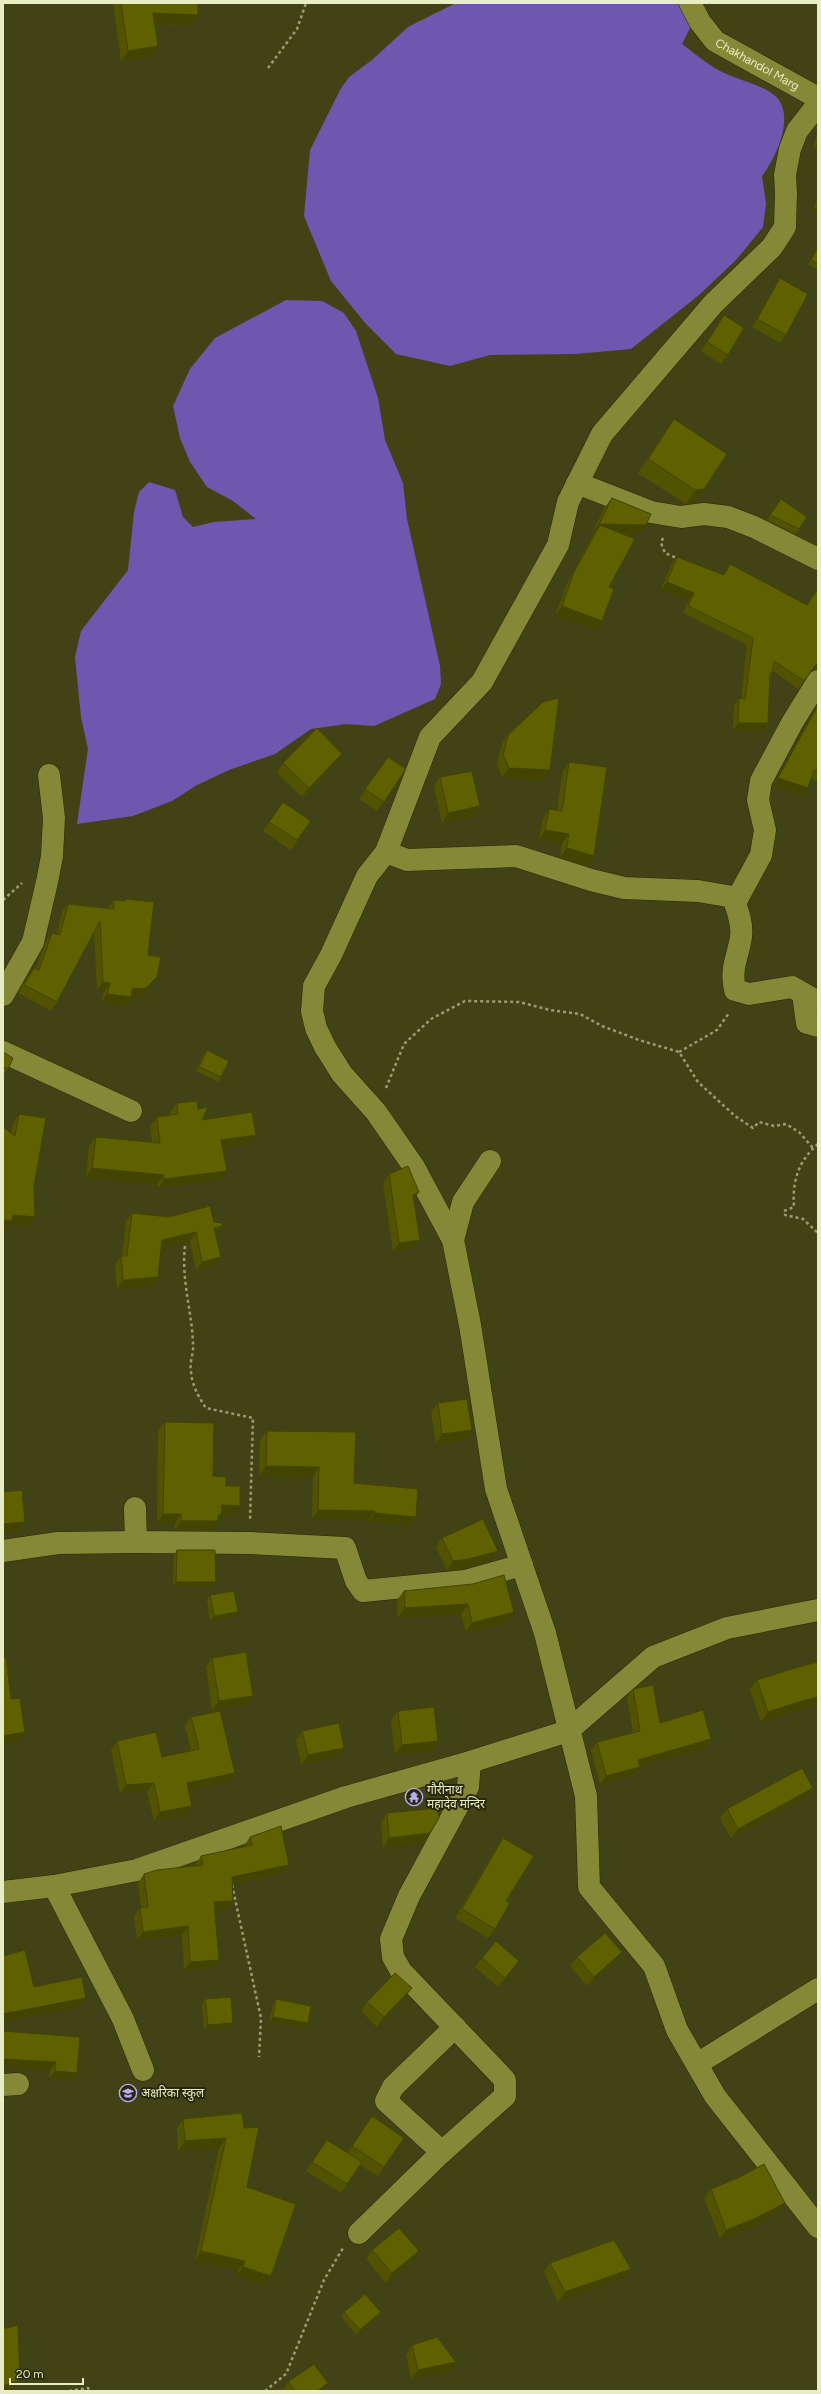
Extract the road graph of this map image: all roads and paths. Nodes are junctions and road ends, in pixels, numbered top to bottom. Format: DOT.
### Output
graph roads {
  1 [pos="306,3"];
  2 [pos="690,3"];
  3 [pos="268,68"];
  4 [pos="818,98"];
  5 [pos="818,104"];
  6 [pos="577,483"];
  7 [pos="671,515"];
  8 [pos="818,559"];
  9 [pos="682,561"];
  10 [pos="818,681"];
  11 [pos="49,775"];
  12 [pos="386,852"];
  13 [pos="735,903"];
  14 [pos="749,994"];
  15 [pos="3,995"];
  16 [pos="810,998"];
  17 [pos="818,1026"];
  18 [pos="3,1052"];
  19 [pos="679,1052"];
  20 [pos="132,1111"];
  21 [pos="376,1112"];
  22 [pos="818,1144"];
  23 [pos="813,1148"];
  24 [pos="490,1162"];
  25 [pos="818,1232"];
  26 [pos="453,1240"];
  27 [pos="186,1246"];
  28 [pos="135,1508"];
  29 [pos="136,1542"];
  30 [pos="250,1544"];
  31 [pos="3,1551"];
  32 [pos="522,1565"];
  33 [pos="818,1610"];
  34 [pos="568,1731"];
  35 [pos="470,1762"];
  36 [pos="232,1883"];
  37 [pos="54,1886"];
  38 [pos="3,1892"];
  39 [pos="818,1990"];
  40 [pos="455,2027"];
  41 [pos="259,2057"];
  42 [pos="697,2064"];
  43 [pos="143,2070"];
  44 [pos="442,2152"];
  45 [pos="818,2227"];
  46 [pos="358,2233"];
  47 [pos="69,2391"];
  48 [pos="90,2391"];
  49 [pos="265,2391"];
  1 -- 3 [label="path"];
  2 -- 4 [label="street, Chakhandol Marg"];
  5 -- 6 [label="street"];
  6 -- 7 [label="street"];
  6 -- 12 [label="street"];
  7 -- 8 [label="street"];
  7 -- 9 [label="path"];
  10 -- 13 [label="street"];
  11 -- 15 [label="street"];
  12 -- 13 [label="street"];
  12 -- 21 [label="street"];
  13 -- 14 [label="street"];
  14 -- 16 [label="street"];
  14 -- 19 [label="path"];
  16 -- 17 [label="street"];
  18 -- 20 [label="street"];
  19 -- 21 [label="path"];
  19 -- 23 [label="path"];
  21 -- 26 [label="street"];
  22 -- 23 [label="path"];
  23 -- 25 [label="path"];
  24 -- 26 [label="street"];
  26 -- 32 [label="street"];
  27 -- 30 [label="path"];
  28 -- 29 [label="street"];
  29 -- 30 [label="street"];
  29 -- 31 [label="street"];
  30 -- 32 [label="street"];
  32 -- 34 [label="street"];
  33 -- 34 [label="street"];
  34 -- 35 [label="street"];
  34 -- 42 [label="street"];
  35 -- 37 [label="street"];
  35 -- 40 [label="street"];
  36 -- 41 [label="path"];
  37 -- 38 [label="street"];
  37 -- 43 [label="street"];
  39 -- 42 [label="street"];
  40 -- 44 [label="street"];
  40 -- 44 [label="street"];
  42 -- 45 [label="street"];
  44 -- 46 [label="street"];
  46 -- 49 [label="path"];
  47 -- 48 [label="path"];
}
